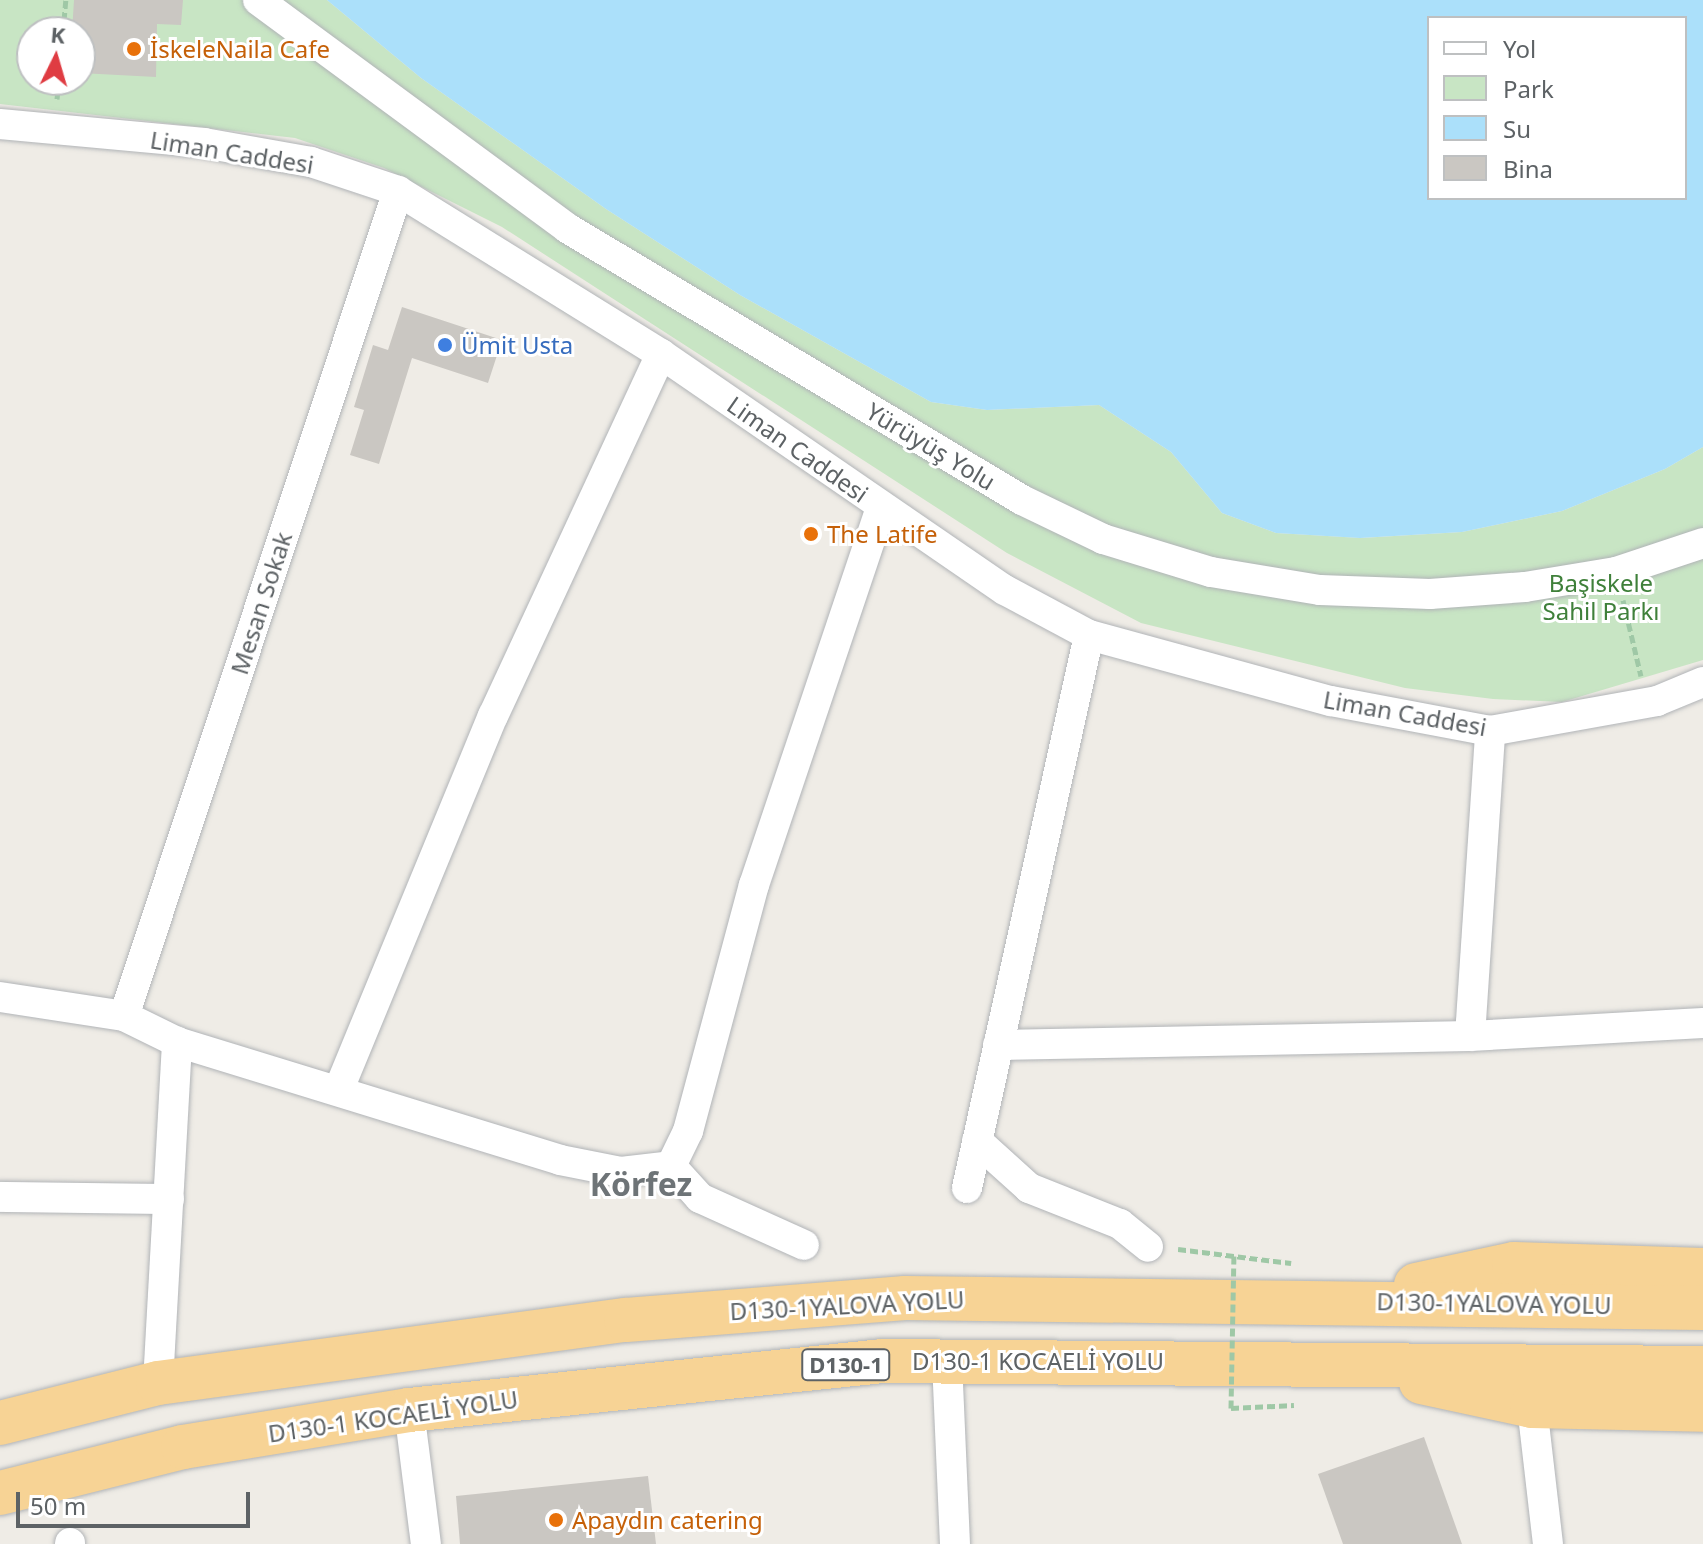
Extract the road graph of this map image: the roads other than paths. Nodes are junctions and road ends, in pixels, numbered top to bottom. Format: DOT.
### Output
graph roads {
  1 [pos="258,0"];
  2 [pos="0,124"];
  3 [pos="398,191"];
  4 [pos="661,354"];
  5 [pos="881,507"];
  6 [pos="1703,543"];
  7 [pos="1089,635"];
  8 [pos="1703,682"];
  9 [pos="1490,731"];
  10 [pos="0,997"];
  11 [pos="124,1016"];
  12 [pos="1703,1023"];
  13 [pos="1470,1036"];
  14 [pos="177,1042"];
  15 [pos="998,1045"];
  16 [pos="339,1089"];
  17 [pos="977,1141"];
  18 [pos="671,1166"];
  19 [pos="967,1188"];
  20 [pos="0,1197"];
  21 [pos="169,1199"];
  22 [pos="804,1245"];
  23 [pos="1148,1247"];
  24 [pos="1703,1270"];
  25 [pos="1344,1300"];
  26 [pos="1703,1308"];
  27 [pos="947,1361"];
  28 [pos="1333,1362"];
  29 [pos="1703,1368"];
  30 [pos="158,1383"];
  31 [pos="1532,1406"];
  32 [pos="409,1410"];
  33 [pos="1703,1410"];
  34 [pos="0,1423"];
  35 [pos="0,1493"];
  36 [pos="426,1544"];
  37 [pos="955,1544"];
  38 [pos="1548,1544"];
  1 -- 6 [label="street, Yürüyüş Yolu"];
  2 -- 3 [label="street, Liman Caddesi"];
  3 -- 4 [label="street, Liman Caddesi"];
  3 -- 11 [label="street, Mesan Sokak"];
  4 -- 5 [label="street, Liman Caddesi"];
  4 -- 16 [label="street"];
  5 -- 7 [label="street, Liman Caddesi"];
  5 -- 18 [label="street"];
  7 -- 9 [label="street, Liman Caddesi"];
  7 -- 15 [label="street"];
  8 -- 9 [label="street, Liman Caddesi"];
  9 -- 13 [label="street"];
  10 -- 11 [label="street"];
  11 -- 14 [label="street"];
  12 -- 13 [label="street"];
  13 -- 15 [label="street"];
  14 -- 16 [label="street"];
  14 -- 21 [label="street"];
  15 -- 17 [label="street"];
  16 -- 18 [label="street"];
  17 -- 19 [label="street"];
  17 -- 23 [label="street"];
  18 -- 22 [label="street"];
  20 -- 21 [label="street"];
  21 -- 30 [label="street"];
  24 -- 25 [label="highway"];
  25 -- 26 [label="highway, D130-1YALOVA YOLU"];
  25 -- 30 [label="highway, D130-1YALOVA YOLU"];
  27 -- 28 [label="highway, D130-1 KOCAELİ YOLU / D130-1"];
  27 -- 32 [label="highway, D130-1 KOCAELİ YOLU / D130-1"];
  27 -- 37 [label="street"];
  28 -- 29 [label="highway, D130-1 KOCAELİ YOLU / D130-1"];
  28 -- 31 [label="highway"];
  30 -- 34 [label="highway, D130-1YALOVA YOLU"];
  31 -- 33 [label="highway"];
  31 -- 38 [label="street"];
  32 -- 35 [label="highway, D130-1 KOCAELİ YOLU / D130-1"];
  32 -- 36 [label="street"];
}
